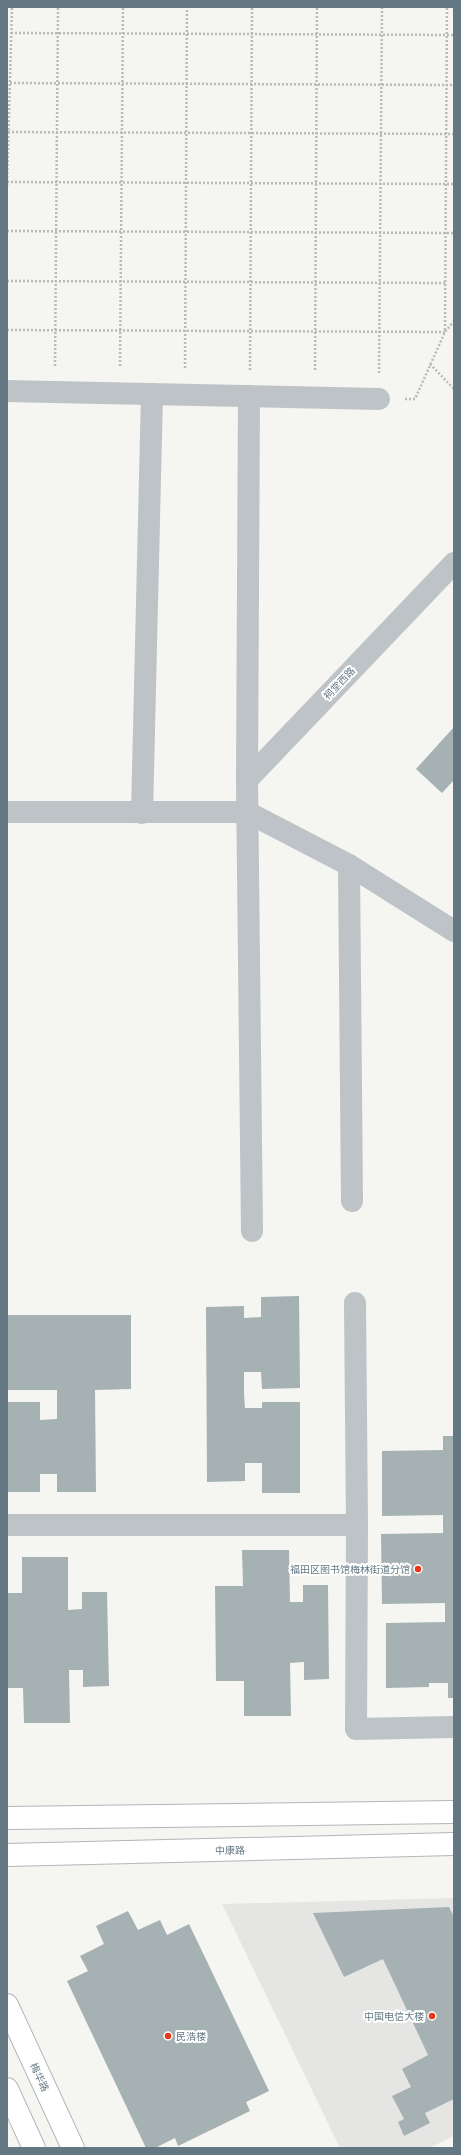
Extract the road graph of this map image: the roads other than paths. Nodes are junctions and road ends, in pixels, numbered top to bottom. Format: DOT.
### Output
graph roads {
  1 [pos="7,391"];
  2 [pos="152,394"];
  3 [pos="249,396"];
  4 [pos="379,399"];
  5 [pos="454,563"];
  6 [pos="247,780"];
  7 [pos="7,812"];
  8 [pos="247,812"];
  9 [pos="142,813"];
  10 [pos="349,865"];
  11 [pos="454,931"];
  12 [pos="352,1201"];
  13 [pos="252,1231"];
  14 [pos="355,1302"];
  15 [pos="7,1525"];
  16 [pos="357,1525"];
  17 [pos="454,1726"];
  18 [pos="454,1812"];
  19 [pos="7,1818"];
  20 [pos="454,1844"];
  21 [pos="7,1855"];
  22 [pos="7,2006"];
  23 [pos="7,2089"];
  24 [pos="34,2148"];
  25 [pos="73,2148"];
  1 -- 2 [label="street"];
  2 -- 3 [label="street"];
  2 -- 9 [label="street"];
  3 -- 4 [label="street"];
  3 -- 6 [label="street"];
  5 -- 6 [label="street, 祠堂西路"];
  6 -- 8 [label="street"];
  7 -- 9 [label="street"];
  8 -- 9 [label="street"];
  8 -- 10 [label="street"];
  8 -- 13 [label="street"];
  10 -- 11 [label="street"];
  10 -- 12 [label="street"];
  14 -- 16 [label="street"];
  15 -- 16 [label="street"];
  16 -- 17 [label="street"];
  18 -- 19 [label="main road"];
  20 -- 21 [label="main road, 中康路"];
  22 -- 25 [label="main road, 梅华路"];
  23 -- 24 [label="main road"];
}
